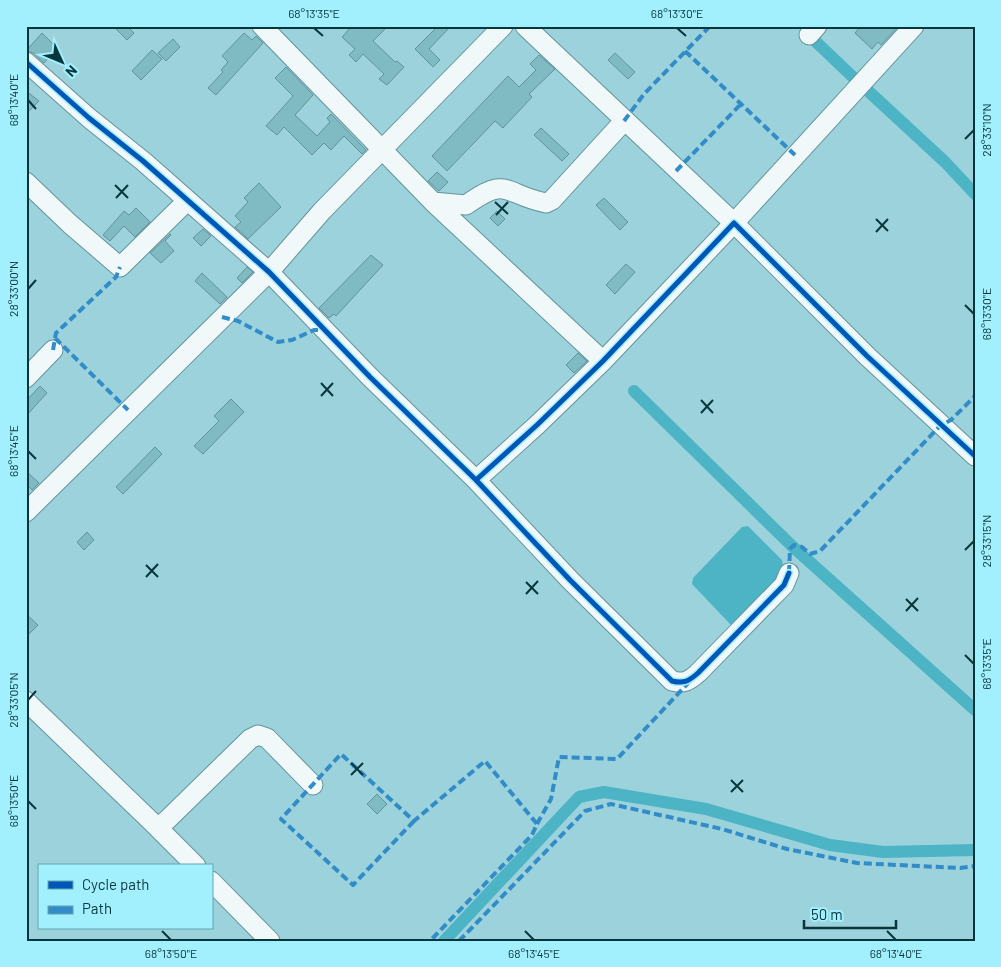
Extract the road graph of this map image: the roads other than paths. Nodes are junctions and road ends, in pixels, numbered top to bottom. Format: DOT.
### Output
graph roads {
  1 [pos="262,26"];
  2 [pos="503,26"];
  3 [pos="525,26"];
  4 [pos="914,26"];
  5 [pos="26,62"];
  6 [pos="624,121"];
  7 [pos="382,149"];
  8 [pos="26,182"];
  9 [pos="187,201"];
  10 [pos="433,202"];
  11 [pos="734,223"];
  12 [pos="269,272"];
  13 [pos="53,350"];
  14 [pos="603,361"];
  15 [pos="26,378"];
  16 [pos="975,456"];
  17 [pos="476,480"];
  18 [pos="26,512"];
  19 [pos="789,573"];
  20 [pos="26,701"];
  21 [pos="313,785"];
  22 [pos="155,825"];
  23 [pos="194,864"];
  24 [pos="212,882"];
  25 [pos="270,941"];
  1 -- 7 [label="street"];
  2 -- 7 [label="street"];
  3 -- 6 [label="street"];
  4 -- 11 [label="street"];
  5 -- 9 [label="street"];
  6 -- 10 [label="street"];
  6 -- 11 [label="street"];
  7 -- 10 [label="street"];
  7 -- 12 [label="street"];
  8 -- 9 [label="street"];
  9 -- 12 [label="street"];
  10 -- 14 [label="street"];
  11 -- 14 [label="street"];
  11 -- 16 [label="street"];
  12 -- 17 [label="street"];
  12 -- 18 [label="street"];
  13 -- 15 [label="street"];
  14 -- 17 [label="street"];
  17 -- 19 [label="street"];
  20 -- 22 [label="street"];
  21 -- 22 [label="street"];
  22 -- 23 [label="street"];
  24 -- 25 [label="street"];
}
